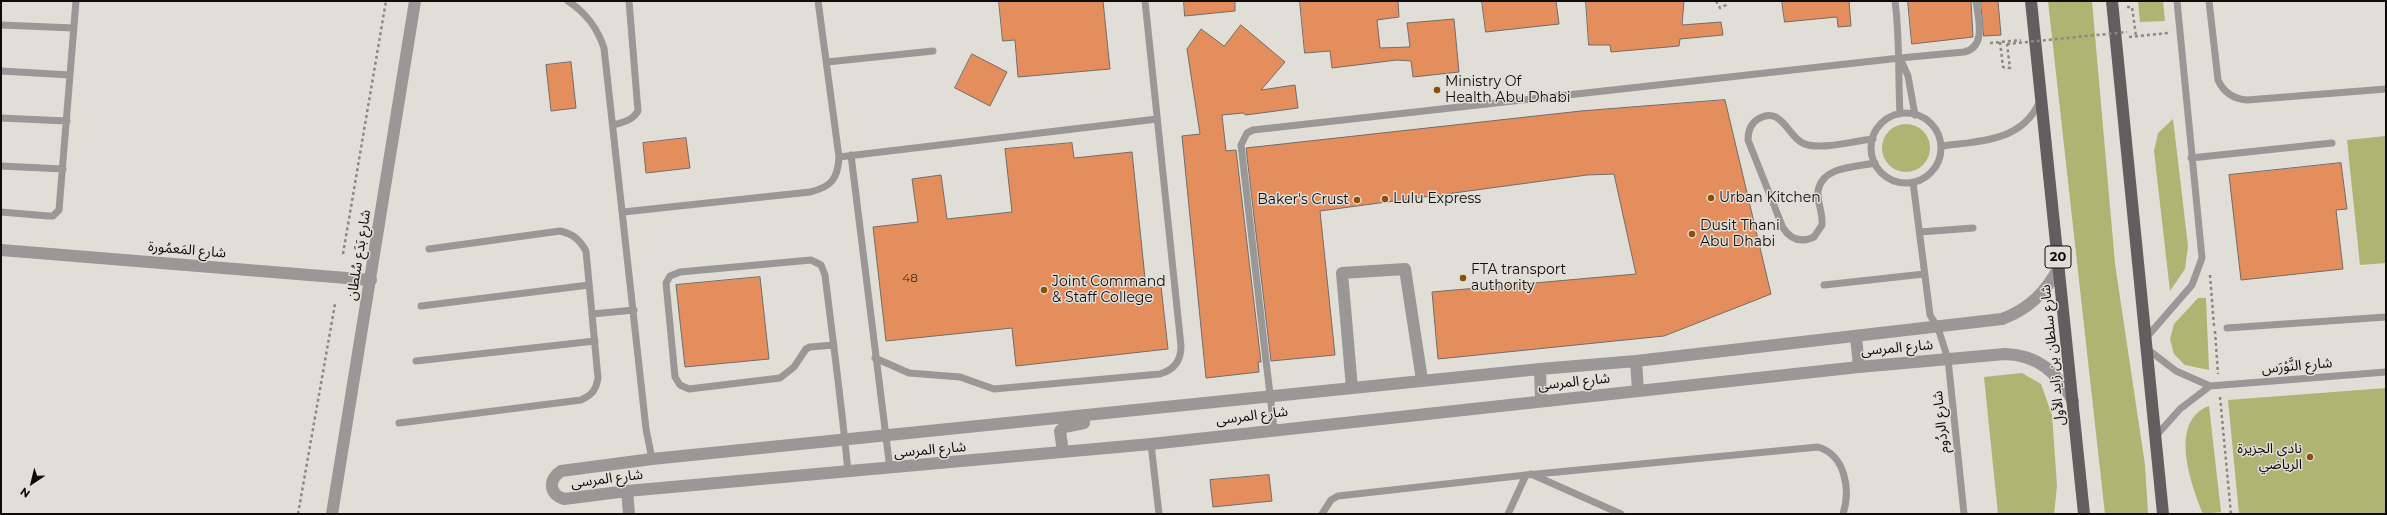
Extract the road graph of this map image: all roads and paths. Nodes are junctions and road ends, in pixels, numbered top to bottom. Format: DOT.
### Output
graph roads {
  1 [pos="76,1"];
  2 [pos="386,1"];
  3 [pos="415,1"];
  4 [pos="568,1"];
  5 [pos="629,1"];
  6 [pos="818,1"];
  7 [pos="1145,1"];
  8 [pos="1716,1"];
  9 [pos="1726,1"];
  10 [pos="1895,1"];
  11 [pos="1976,1"];
  12 [pos="2031,1"];
  13 [pos="2112,1"];
  14 [pos="2177,1"];
  15 [pos="2209,1"];
  16 [pos="1,24"];
  17 [pos="74,28"];
  18 [pos="2180,32"];
  19 [pos="2122,35"];
  20 [pos="2035,39"];
  21 [pos="2000,42"];
  22 [pos="1977,44"];
  23 [pos="933,51"];
  24 [pos="1900,58"];
  25 [pos="827,62"];
  26 [pos="1,70"];
  27 [pos="70,75"];
  28 [pos="2386,89"];
  29 [pos="2041,99"];
  30 [pos="1900,114"];
  31 [pos="1915,115"];
  32 [pos="1,118"];
  33 [pos="1157,119"];
  34 [pos="67,121"];
  35 [pos="613,125"];
  36 [pos="1873,139"];
  37 [pos="2332,143"];
  38 [pos="1941,146"];
  39 [pos="851,155"];
  40 [pos="839,157"];
  41 [pos="2191,158"];
  42 [pos="1875,163"];
  43 [pos="1,166"];
  44 [pos="63,169"];
  45 [pos="1913,182"];
  46 [pos="1,212"];
  47 [pos="623,212"];
  48 [pos="1973,228"];
  49 [pos="1920,232"];
  50 [pos="429,249"];
  51 [pos="1,250"];
  52 [pos="343,254"];
  53 [pos="2059,267"];
  54 [pos="1924,274"];
  55 [pos="371,280"];
  56 [pos="589,285"];
  57 [pos="1824,285"];
  58 [pos="335,304"];
  59 [pos="421,306"];
  60 [pos="634,310"];
  61 [pos="592,314"];
  62 [pos="2386,317"];
  63 [pos="1938,328"];
  64 [pos="2227,328"];
  65 [pos="1856,337"];
  66 [pos="595,341"];
  67 [pos="2146,343"];
  68 [pos="834,345"];
  69 [pos="875,358"];
  70 [pos="1948,359"];
  71 [pos="416,361"];
  72 [pos="1636,361"];
  73 [pos="1859,367"];
  74 [pos="1540,369"];
  75 [pos="2386,372"];
  76 [pos="1422,380"];
  77 [pos="2210,386"];
  78 [pos="1352,388"];
  79 [pos="1638,390"];
  80 [pos="1270,396"];
  81 [pos="1541,401"];
  82 [pos="2073,402"];
  83 [pos="1142,410"];
  84 [pos="399,423"];
  85 [pos="1274,429"];
  86 [pos="886,437"];
  87 [pos="2155,438"];
  88 [pos="846,441"];
  89 [pos="1151,444"];
  90 [pos="1063,452"];
  91 [pos="652,459"];
  92 [pos="890,469"];
  93 [pos="848,472"];
  94 [pos="1528,475"];
  95 [pos="627,491"];
  96 [pos="298,514"];
  97 [pos="332,514"];
  98 [pos="629,514"];
  99 [pos="1159,514"];
  100 [pos="1322,514"];
  101 [pos="1508,514"];
  102 [pos="1621,514"];
  103 [pos="1843,514"];
  104 [pos="1964,514"];
  105 [pos="2084,514"];
  106 [pos="2163,514"];
  1 -- 17 [label="lane"];
  2 -- 52 [label="path"];
  3 -- 55 [label="street, شارع بَدَع سُلطان"];
  4 -- 35 [label="lane"];
  5 -- 35 [label="lane"];
  6 -- 25 [label="lane"];
  7 -- 33 [label="lane"];
  8 -- 9 [label="path"];
  10 -- 24 [label="lane"];
  11 -- 22 [label="lane"];
  12 -- 20 [label="main road, شارع سلطان بن زايد الأول / 20"];
  13 -- 19 [label="main road"];
  14 -- 18 [label="lane"];
  15 -- 28 [label="lane"];
  16 -- 17 [label="lane"];
  17 -- 27 [label="lane"];
  18 -- 19 [label="path"];
  18 -- 41 [label="lane"];
  19 -- 21 [label="path, bridge"];
  19 -- 67 [label="main road"];
  20 -- 21 [label="path"];
  20 -- 29 [label="main road, شارع سلطان بن زايد الأول / 20"];
  21 -- 22 [label="path"];
  22 -- 24 [label="lane"];
  23 -- 25 [label="lane"];
  24 -- 30 [label="lane"];
  24 -- 31 [label="lane"];
  24 -- 80 [label="lane"];
  25 -- 40 [label="lane"];
  26 -- 27 [label="lane"];
  27 -- 34 [label="lane"];
  29 -- 38 [label="lane"];
  29 -- 53 [label="main road, شارع سلطان بن زايد الأول / 20"];
  30 -- 31 [label="lane"];
  30 -- 36 [label="lane"];
  31 -- 38 [label="lane"];
  32 -- 34 [label="lane"];
  33 -- 39 [label="lane"];
  33 -- 69 [label="lane"];
  34 -- 44 [label="lane"];
  35 -- 47 [label="lane"];
  36 -- 42 [label="lane"];
  36 -- 42 [label="lane"];
  37 -- 41 [label="lane"];
  38 -- 45 [label="lane"];
  39 -- 40 [label="lane"];
  39 -- 69 [label="lane"];
  40 -- 47 [label="lane"];
  41 -- 67 [label="lane"];
  42 -- 45 [label="lane"];
  43 -- 44 [label="lane"];
  44 -- 46 [label="lane"];
  45 -- 49 [label="lane, شارع الردُوم"];
  47 -- 60 [label="lane"];
  48 -- 49 [label="lane"];
  49 -- 54 [label="lane, شارع الردُوم"];
  50 -- 56 [label="lane"];
  51 -- 55 [label="street, شارع المَعمُورة"];
  53 -- 63 [label="street, شارع المرسى"];
  53 -- 82 [label="main road, شارع سلطان بن زايد الأول / 20"];
  54 -- 57 [label="lane"];
  54 -- 63 [label="lane, شارع الردُوم"];
  55 -- 97 [label="street, شارع بَدَع سُلطان"];
  56 -- 59 [label="lane"];
  56 -- 61 [label="lane"];
  58 -- 96 [label="path"];
  60 -- 61 [label="lane"];
  60 -- 91 [label="lane"];
  61 -- 66 [label="lane"];
  62 -- 64 [label="lane"];
  63 -- 65 [label="street, شارع المرسى"];
  63 -- 70 [label="lane, شارع الردُوم"];
  65 -- 72 [label="street, شارع المرسى"];
  65 -- 73 [label="street"];
  66 -- 71 [label="lane"];
  66 -- 84 [label="lane"];
  67 -- 77 [label="lane, شارع النَّوْرَس"];
  67 -- 87 [label="main road"];
  68 -- 68 [label="lane"];
  68 -- 88 [label="lane"];
  69 -- 86 [label="lane"];
  70 -- 73 [label="street, شارع المرسى"];
  70 -- 82 [label="street, شارع المرسى"];
  70 -- 104 [label="lane, شارع الردُوم"];
  72 -- 74 [label="street, شارع المرسى"];
  72 -- 79 [label="street"];
  73 -- 79 [label="street, شارع المرسى"];
  74 -- 76 [label="street, شارع المرسى"];
  74 -- 81 [label="street"];
  75 -- 77 [label="lane, شارع النَّوْرَس"];
  76 -- 78 [label="street, شارع المرسى"];
  76 -- 78 [label="street"];
  77 -- 87 [label="lane"];
  78 -- 80 [label="street, شارع المرسى"];
  79 -- 81 [label="street, شارع المرسى"];
  80 -- 83 [label="street, شارع المرسى"];
  80 -- 85 [label="lane"];
  81 -- 85 [label="street, شارع المرسى"];
  82 -- 105 [label="main road, شارع سلطان بن زايد الأول / 20"];
  83 -- 86 [label="street, شارع المرسى"];
  83 -- 90 [label="street"];
  85 -- 89 [label="street, شارع المرسى"];
  86 -- 88 [label="street, شارع المرسى"];
  86 -- 92 [label="lane"];
  87 -- 106 [label="main road"];
  88 -- 91 [label="street, شارع المرسى"];
  88 -- 93 [label="lane"];
  89 -- 90 [label="street, شارع المرسى"];
  89 -- 99 [label="lane"];
  90 -- 92 [label="street, شارع المرسى"];
  91 -- 95 [label="street, شارع المرسى"];
  92 -- 93 [label="street, شارع المرسى"];
  93 -- 95 [label="street, شارع المرسى"];
  94 -- 100 [label="lane"];
  94 -- 101 [label="lane"];
  94 -- 102 [label="lane"];
  94 -- 103 [label="lane"];
  95 -- 98 [label="street"];
}
